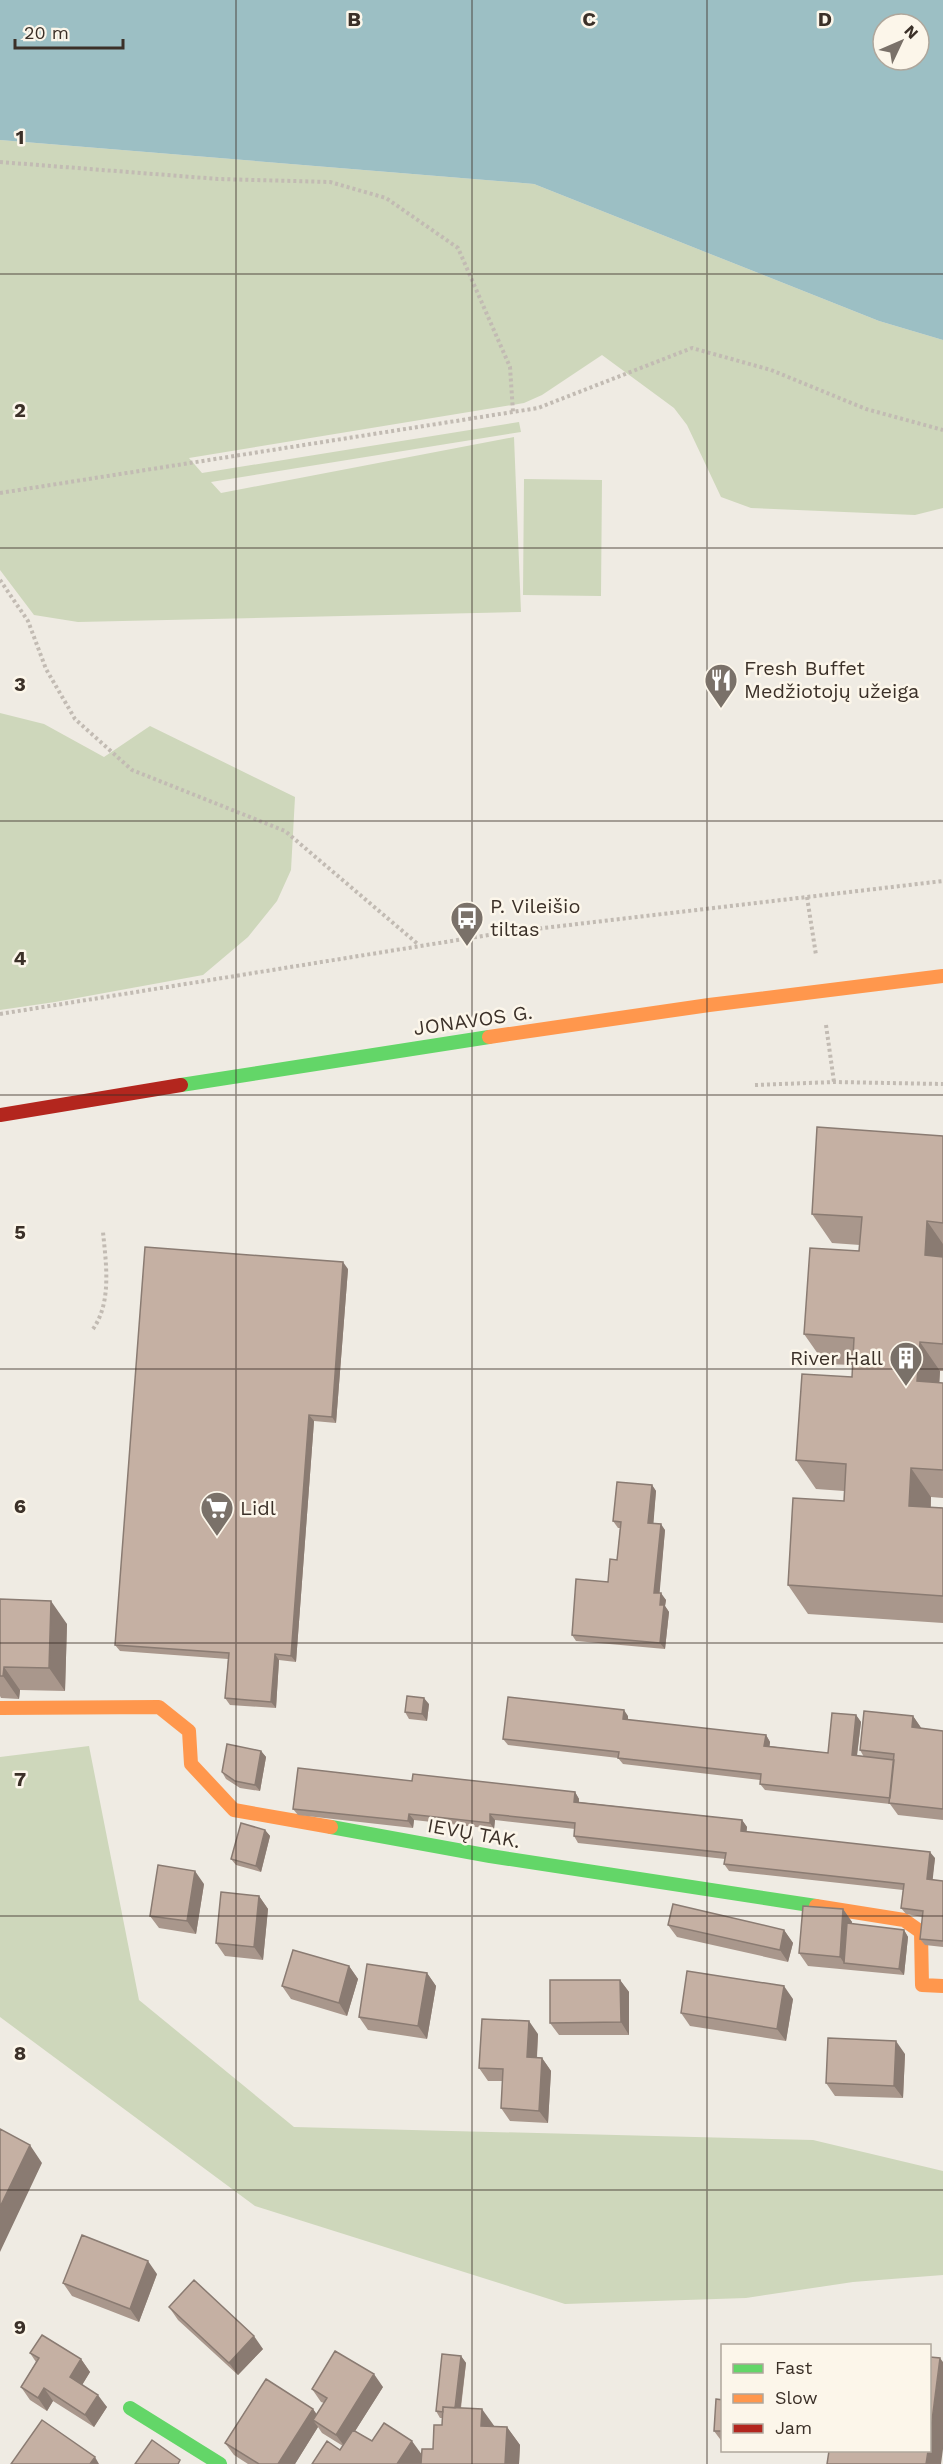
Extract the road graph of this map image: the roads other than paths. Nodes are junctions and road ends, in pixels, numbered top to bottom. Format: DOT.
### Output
graph roads {
  1 [pos="943,976"];
  2 [pos="3,1112"];
  3 [pos="0,1708"];
  4 [pos="943,1986"];
  5 [pos="130,2408"];
  6 [pos="220,2464"];
  1 -- 2 [label="street, JONAVOS G."];
  3 -- 4 [label="street, IEVŲ TAK."];
  5 -- 6 [label="street"];
}
